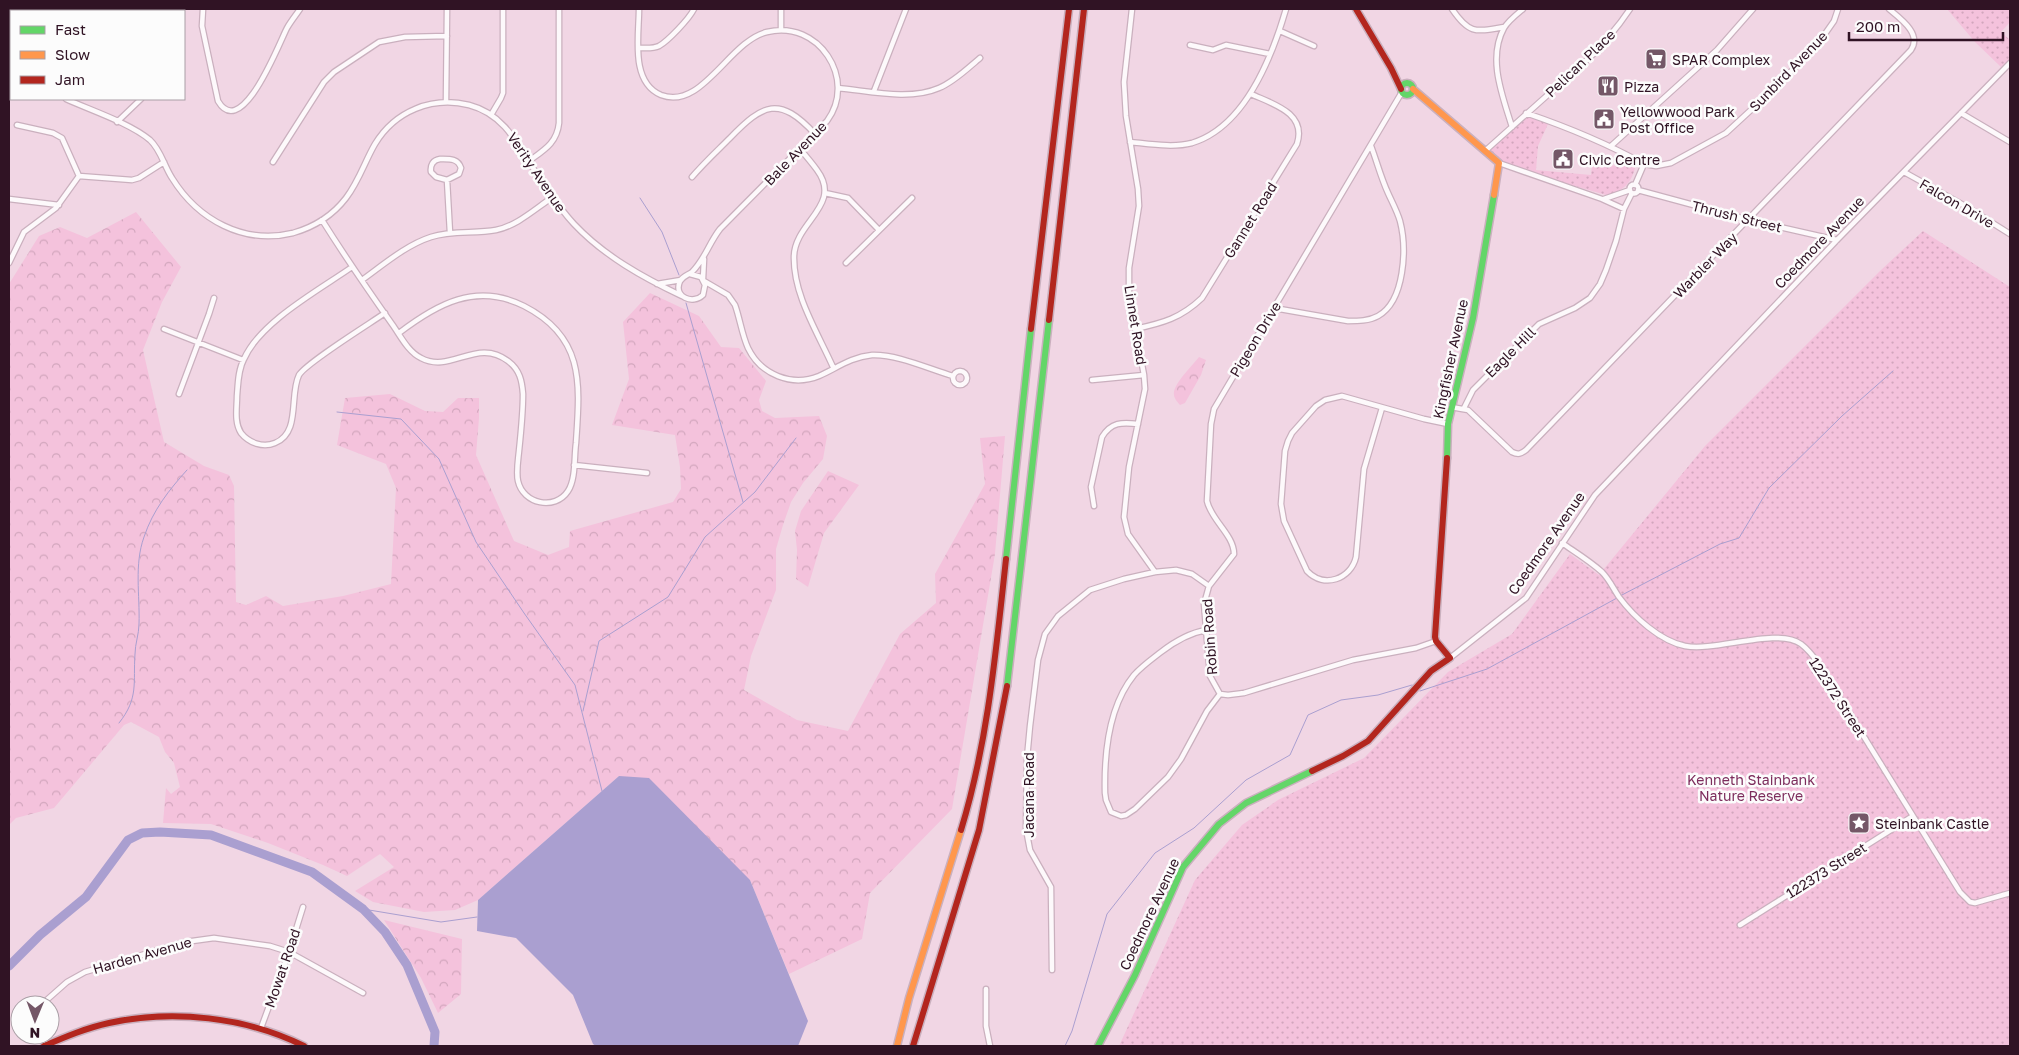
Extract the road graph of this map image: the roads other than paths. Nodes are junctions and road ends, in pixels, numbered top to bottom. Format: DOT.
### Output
graph roads {
  1 [pos="203,9"];
  2 [pos="300,9"];
  3 [pos="446,9"];
  4 [pos="503,9"];
  5 [pos="559,9"];
  6 [pos="639,9"];
  7 [pos="694,9"];
  8 [pos="781,9"];
  9 [pos="906,9"];
  10 [pos="1069,9"];
  11 [pos="1084,9"];
  12 [pos="1132,9"];
  13 [pos="1286,9"];
  14 [pos="1356,9"];
  15 [pos="1452,9"];
  16 [pos="1523,9"];
  17 [pos="1630,9"];
  18 [pos="1753,9"];
  19 [pos="1838,9"];
  20 [pos="1891,9"];
  21 [pos="1504,27"];
  22 [pos="781,30"];
  23 [pos="1280,31"];
  24 [pos="447,36"];
  25 [pos="1190,45"];
  26 [pos="1314,46"];
  27 [pos="639,48"];
  28 [pos="1270,54"];
  29 [pos="980,58"];
  30 [pos="2010,62"];
  31 [pos="1396,74"];
  32 [pos="1407,83"];
  33 [pos="838,88"];
  34 [pos="1413,89"];
  35 [pos="874,92"];
  36 [pos="1404,93"];
  37 [pos="1251,94"];
  38 [pos="1421,97"];
  39 [pos="68,100"];
  40 [pos="140,100"];
  41 [pos="446,102"];
  42 [pos="1961,112"];
  43 [pos="1526,113"];
  44 [pos="491,115"];
  45 [pos="118,122"];
  46 [pos="17,126"];
  47 [pos="1512,127"];
  48 [pos="815,134"];
  49 [pos="1130,142"];
  50 [pos="2010,142"];
  51 [pos="1371,146"];
  52 [pos="1611,146"];
  53 [pos="800,149"];
  54 [pos="1486,151"];
  55 [pos="529,161"];
  56 [pos="164,162"];
  57 [pos="273,162"];
  58 [pos="1499,163"];
  59 [pos="1644,164"];
  60 [pos="1904,172"];
  61 [pos="79,176"];
  62 [pos="692,177"];
  63 [pos="447,180"];
  64 [pos="1635,184"];
  65 [pos="1638,190"];
  66 [pos="1631,192"];
  67 [pos="825,194"];
  68 [pos="553,197"];
  69 [pos="912,198"];
  70 [pos="9,199"];
  71 [pos="1602,199"];
  72 [pos="59,205"];
  73 [pos="1624,209"];
  74 [pos="322,220"];
  75 [pos="1749,220"];
  76 [pos="879,230"];
  77 [pos="450,233"];
  78 [pos="2010,234"];
  79 [pos="1837,240"];
  80 [pos="704,259"];
  81 [pos="846,263"];
  82 [pos="9,264"];
  83 [pos="352,266"];
  84 [pos="690,274"];
  85 [pos="362,280"];
  86 [pos="681,280"];
  87 [pos="704,280"];
  88 [pos="656,284"];
  89 [pos="720,290"];
  90 [pos="705,292"];
  91 [pos="682,296"];
  92 [pos="214,298"];
  93 [pos="1274,308"];
  94 [pos="384,313"];
  95 [pos="1135,329"];
  96 [pos="164,330"];
  97 [pos="398,332"];
  98 [pos="198,343"];
  99 [pos="243,360"];
  100 [pos="833,368"];
  101 [pos="1144,375"];
  102 [pos="953,376"];
  103 [pos="1092,380"];
  104 [pos="179,394"];
  105 [pos="1451,407"];
  106 [pos="1382,408"];
  107 [pos="1464,408"];
  108 [pos="1138,424"];
  109 [pos="1448,424"];
  110 [pos="574,465"];
  111 [pos="647,473"];
  112 [pos="1094,506"];
  113 [pos="1562,543"];
  114 [pos="1155,572"];
  115 [pos="1209,586"];
  116 [pos="1206,630"];
  117 [pos="1436,641"];
  118 [pos="1041,646"];
  119 [pos="1450,658"];
  120 [pos="1220,694"];
  121 [pos="1913,816"];
  122 [pos="2010,893"];
  123 [pos="303,907"];
  124 [pos="1740,925"];
  125 [pos="289,952"];
  126 [pos="1052,970"];
  127 [pos="986,989"];
  128 [pos="363,993"];
  129 [pos="52,995"];
  130 [pos="262,1028"];
  131 [pos="46,1046"];
  132 [pos="302,1046"];
  133 [pos="897,1046"];
  134 [pos="913,1046"];
  135 [pos="990,1046"];
  136 [pos="1098,1046"];
  1 -- 2 [label="street"];
  3 -- 24 [label="street"];
  4 -- 44 [label="street"];
  5 -- 55 [label="street"];
  6 -- 27 [label="street, Bale Avenue"];
  7 -- 27 [label="street"];
  8 -- 22 [label="street"];
  9 -- 35 [label="street"];
  10 -- 133 [label="main road"];
  11 -- 134 [label="main road"];
  12 -- 49 [label="street, Linnet Road"];
  13 -- 23 [label="street"];
  14 -- 31 [label="main road"];
  15 -- 21 [label="street"];
  16 -- 21 [label="street"];
  17 -- 43 [label="street, Pelican Place"];
  18 -- 52 [label="street"];
  19 -- 59 [label="street, Sunbird Avenue"];
  20 -- 75 [label="street, Warbler Way"];
  21 -- 47 [label="street"];
  22 -- 27 [label="street, Bale Avenue"];
  22 -- 33 [label="street, Bale Avenue"];
  23 -- 26 [label="street"];
  23 -- 28 [label="street"];
  24 -- 41 [label="street"];
  24 -- 57 [label="street"];
  25 -- 28 [label="street"];
  28 -- 37 [label="street"];
  29 -- 35 [label="street"];
  30 -- 42 [label="street, Coedmore Avenue"];
  31 -- 32 [label="main road"];
  31 -- 36 [label="main road"];
  32 -- 34 [label="main road"];
  32 -- 36 [label="main road"];
  33 -- 35 [label="street"];
  33 -- 48 [label="street, Bale Avenue"];
  34 -- 36 [label="main road"];
  34 -- 38 [label="main road"];
  36 -- 38 [label="main road"];
  36 -- 51 [label="street, Pigeon Drive"];
  37 -- 49 [label="street"];
  37 -- 95 [label="street, Gannet Road"];
  38 -- 54 [label="main road"];
  39 -- 45 [label="street, Verity Avenue"];
  40 -- 45 [label="street"];
  41 -- 44 [label="street, Verity Avenue"];
  41 -- 74 [label="street, Verity Avenue"];
  42 -- 50 [label="street"];
  42 -- 60 [label="street, Coedmore Avenue"];
  43 -- 47 [label="street, Pelican Place"];
  43 -- 52 [label="street"];
  44 -- 55 [label="street, Verity Avenue"];
  45 -- 56 [label="street, Verity Avenue"];
  46 -- 61 [label="street"];
  47 -- 54 [label="street, Pelican Place"];
  48 -- 53 [label="street, Bale Avenue"];
  48 -- 62 [label="street"];
  49 -- 95 [label="street, Linnet Road"];
  51 -- 93 [label="street, Pigeon Drive"];
  51 -- 93 [label="street"];
  52 -- 59 [label="street"];
  53 -- 67 [label="street"];
  53 -- 80 [label="street, Bale Avenue"];
  54 -- 58 [label="main road"];
  55 -- 68 [label="street, Verity Avenue"];
  56 -- 61 [label="street"];
  56 -- 74 [label="street, Verity Avenue"];
  58 -- 71 [label="street"];
  58 -- 105 [label="main road, Kingfisher Avenue"];
  59 -- 64 [label="street"];
  60 -- 78 [label="street, Falcon Drive"];
  60 -- 79 [label="street, Coedmore Avenue"];
  61 -- 72 [label="street"];
  63 -- 63 [label="street"];
  63 -- 77 [label="street"];
  64 -- 65 [label="street"];
  64 -- 66 [label="street"];
  65 -- 66 [label="street"];
  65 -- 75 [label="street, Thrush Street"];
  66 -- 71 [label="street"];
  66 -- 73 [label="street"];
  67 -- 76 [label="street"];
  67 -- 100 [label="street"];
  68 -- 77 [label="street"];
  68 -- 88 [label="street, Verity Avenue"];
  69 -- 76 [label="street"];
  70 -- 72 [label="street"];
  71 -- 73 [label="street"];
  72 -- 82 [label="street"];
  73 -- 107 [label="street, Eagle Hill"];
  74 -- 83 [label="street"];
  75 -- 79 [label="street, Thrush Street"];
  75 -- 107 [label="street, Warbler Way"];
  76 -- 81 [label="street"];
  77 -- 85 [label="street"];
  79 -- 113 [label="street, Coedmore Avenue"];
  80 -- 84 [label="street, Bale Avenue"];
  80 -- 87 [label="street, Bale Avenue"];
  83 -- 85 [label="street"];
  83 -- 99 [label="street"];
  84 -- 86 [label="street"];
  84 -- 87 [label="street"];
  85 -- 94 [label="street"];
  86 -- 88 [label="street"];
  86 -- 91 [label="street"];
  87 -- 89 [label="street"];
  87 -- 90 [label="street"];
  88 -- 91 [label="street, Verity Avenue"];
  89 -- 90 [label="street"];
  89 -- 100 [label="street"];
  90 -- 91 [label="street"];
  92 -- 98 [label="street"];
  93 -- 115 [label="street, Pigeon Drive"];
  94 -- 97 [label="street"];
  94 -- 99 [label="street"];
  95 -- 101 [label="street, Linnet Road"];
  96 -- 98 [label="street"];
  97 -- 110 [label="street"];
  97 -- 110 [label="street"];
  98 -- 99 [label="street"];
  98 -- 104 [label="street"];
  100 -- 102 [label="street"];
  101 -- 103 [label="street"];
  101 -- 108 [label="street, Linnet Road"];
  105 -- 107 [label="street"];
  105 -- 109 [label="main road, Kingfisher Avenue"];
  106 -- 106 [label="street"];
  106 -- 109 [label="street"];
  108 -- 112 [label="street"];
  108 -- 114 [label="street, Linnet Road"];
  109 -- 117 [label="main road, Kingfisher Avenue"];
  110 -- 111 [label="street"];
  113 -- 119 [label="street, Coedmore Avenue"];
  113 -- 121 [label="street, 122372 Street"];
  114 -- 115 [label="street, Robin Road"];
  114 -- 118 [label="street, Robin Road"];
  115 -- 116 [label="street, Robin Road"];
  116 -- 120 [label="street, Robin Road"];
  116 -- 120 [label="street"];
  117 -- 119 [label="main road"];
  117 -- 120 [label="street, Robin Road"];
  118 -- 126 [label="street, Jacana Road"];
  119 -- 136 [label="main road, Coedmore Avenue"];
  121 -- 122 [label="street, 122372 Street"];
  121 -- 124 [label="street, 122373 Street"];
  123 -- 125 [label="street, Mowat Road"];
  125 -- 128 [label="street, Harden Avenue"];
  125 -- 129 [label="street, Harden Avenue"];
  125 -- 130 [label="street, Mowat Road"];
  127 -- 135 [label="street"];
  130 -- 131 [label="main road"];
  130 -- 132 [label="main road"];
}
